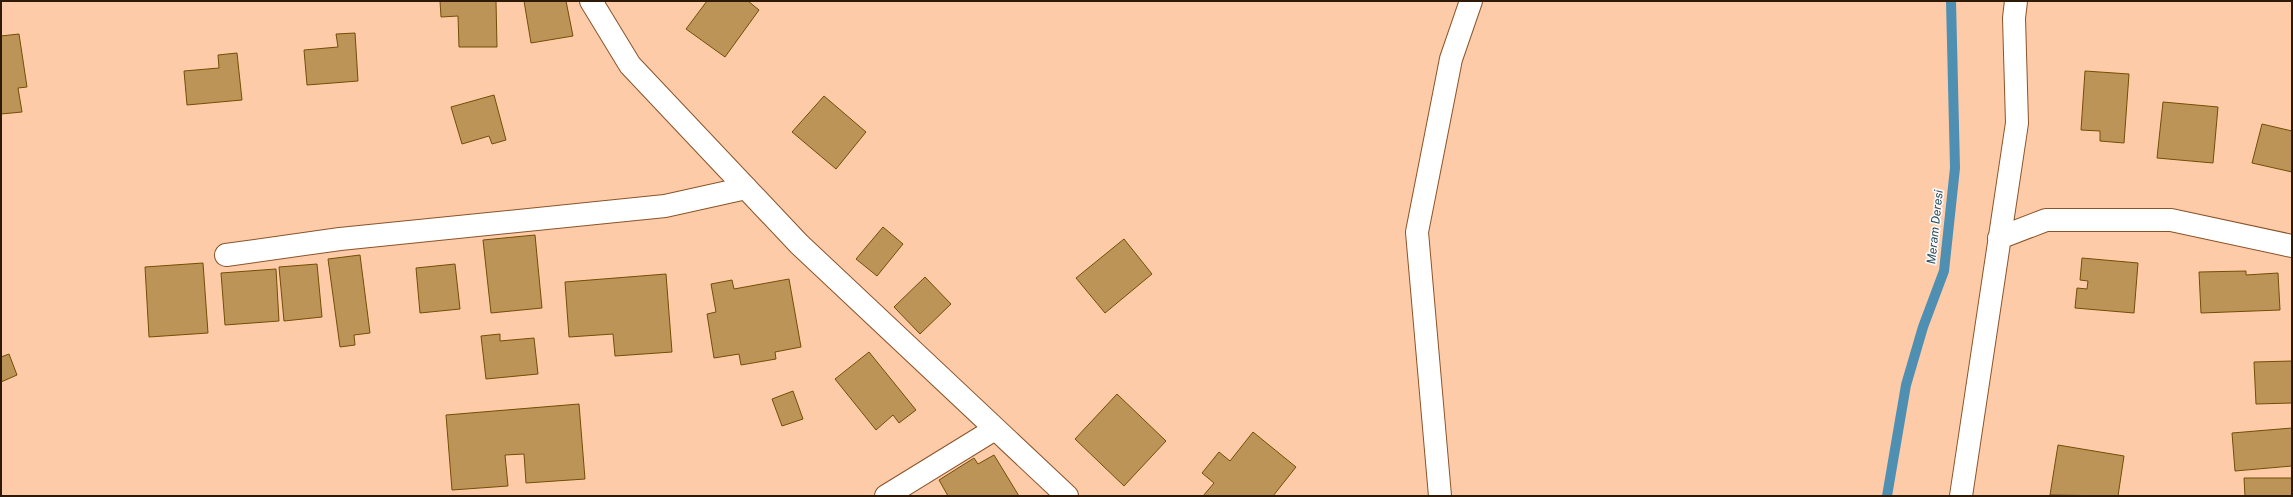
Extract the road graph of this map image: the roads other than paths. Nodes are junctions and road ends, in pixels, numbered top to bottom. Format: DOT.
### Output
graph roads {
  1 [pos="591,1"];
  2 [pos="1471,1"];
  3 [pos="2016,1"];
  4 [pos="746,188"];
  5 [pos="1999,238"];
  6 [pos="2292,246"];
  7 [pos="226,255"];
  8 [pos="996,429"];
  9 [pos="886,496"];
  10 [pos="1067,496"];
  11 [pos="1440,496"];
  12 [pos="1961,496"];
  1 -- 4 [label="street"];
  2 -- 11 [label="street"];
  3 -- 5 [label="street"];
  4 -- 7 [label="street"];
  4 -- 8 [label="street"];
  5 -- 6 [label="street"];
  5 -- 12 [label="street"];
  8 -- 9 [label="street"];
  8 -- 10 [label="street"];
}
